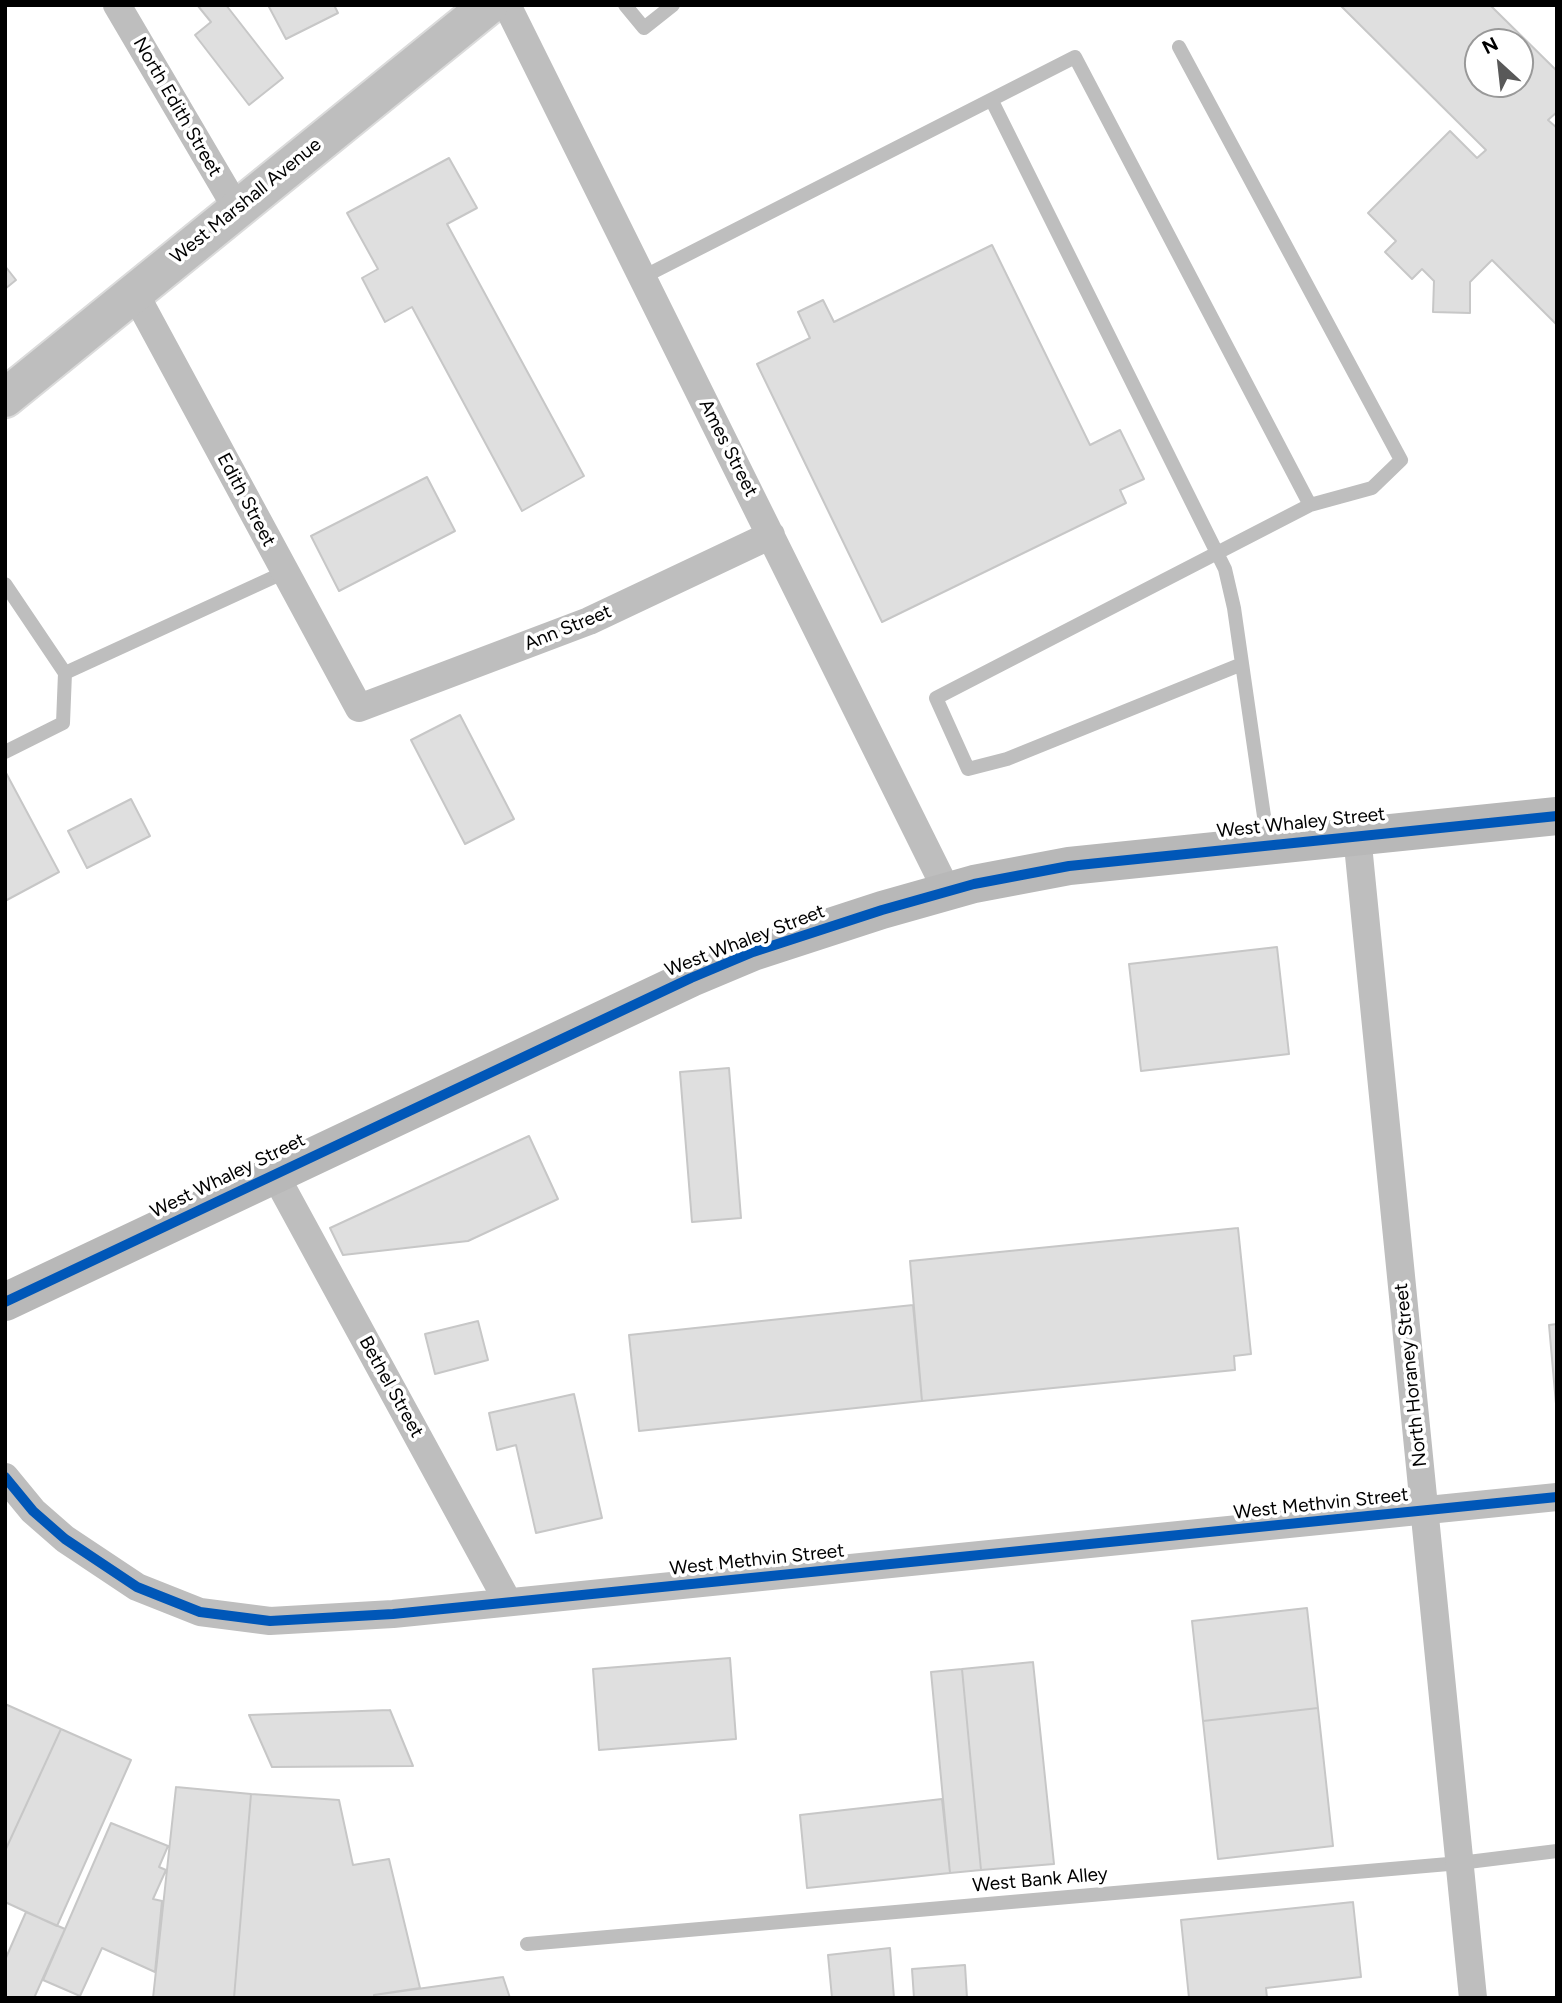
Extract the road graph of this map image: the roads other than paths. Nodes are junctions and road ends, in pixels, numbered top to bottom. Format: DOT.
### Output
graph roads {
  1 [pos="117,5"];
  2 [pos="489,5"];
  3 [pos="507,5"];
  4 [pos="625,5"];
  5 [pos="673,5"];
  6 [pos="1179,47"];
  7 [pos="992,101"];
  8 [pos="237,209"];
  9 [pos="643,278"];
  10 [pos="134,292"];
  11 [pos="5,398"];
  12 [pos="1310,505"];
  13 [pos="771,535"];
  14 [pos="1219,551"];
  15 [pos="285,572"];
  16 [pos="5,584"];
  17 [pos="1242,664"];
  18 [pos="65,673"];
  19 [pos="359,708"];
  20 [pos="5,752"];
  21 [pos="1557,816"];
  22 [pos="1357,835"];
  23 [pos="1268,845"];
  24 [pos="947,891"];
  25 [pos="274,1173"];
  26 [pos="5,1303"];
  27 [pos="5,1477"];
  28 [pos="1557,1497"];
  29 [pos="1424,1511"];
  30 [pos="508,1602"];
  31 [pos="1557,1851"];
  32 [pos="1460,1863"];
  33 [pos="527,1944"];
  34 [pos="1474,1998"];
  1 -- 8 [label="street, North Edith Street"];
  2 -- 8 [label="main road, West Marshall Avenue"];
  3 -- 9 [label="street, Ames Street"];
  4 -- 5 [label="lane"];
  6 -- 12 [label="lane"];
  7 -- 9 [label="lane"];
  7 -- 12 [label="lane"];
  7 -- 14 [label="lane"];
  8 -- 10 [label="main road, West Marshall Avenue"];
  9 -- 13 [label="street, Ames Street"];
  10 -- 11 [label="main road, West Marshall Avenue"];
  10 -- 15 [label="street, Edith Street"];
  12 -- 14 [label="lane"];
  13 -- 19 [label="street, Ann Street"];
  13 -- 24 [label="street, Ames Street"];
  14 -- 17 [label="lane"];
  14 -- 17 [label="lane"];
  15 -- 18 [label="lane"];
  15 -- 19 [label="street, Edith Street"];
  16 -- 18 [label="lane"];
  17 -- 23 [label="lane"];
  18 -- 20 [label="lane"];
  21 -- 22 [label="street, West Whaley Street"];
  22 -- 23 [label="street, West Whaley Street"];
  22 -- 29 [label="street, North Horaney Street"];
  23 -- 24 [label="street, West Whaley Street"];
  24 -- 25 [label="street, West Whaley Street"];
  25 -- 26 [label="street, West Whaley Street"];
  25 -- 30 [label="street, Bethel Street"];
  27 -- 30 [label="street, West Methvin Street"];
  28 -- 29 [label="street, West Methvin Street"];
  29 -- 30 [label="street, West Methvin Street"];
  29 -- 32 [label="street, North Horaney Street"];
  31 -- 32 [label="lane, West Bank Alley"];
  32 -- 33 [label="lane, West Bank Alley"];
  32 -- 34 [label="street, North Horaney Street"];
}
